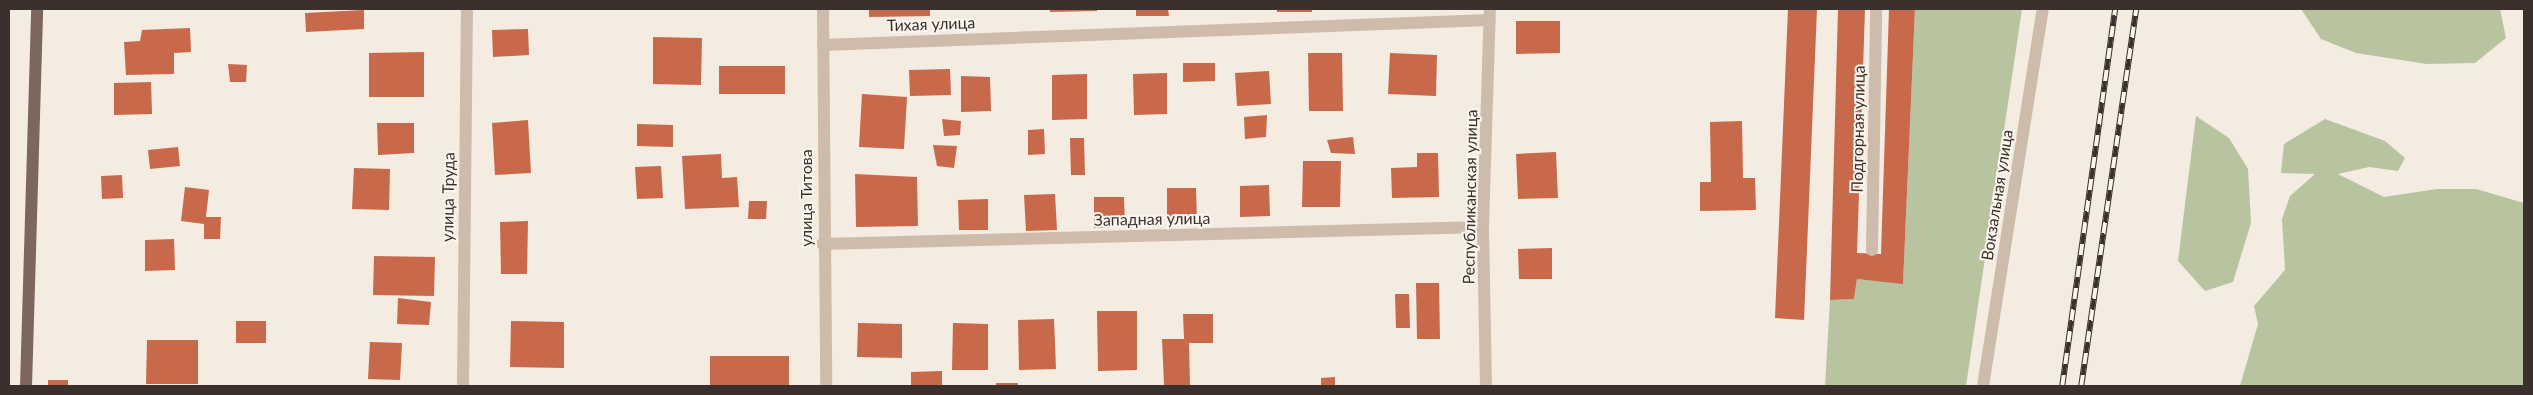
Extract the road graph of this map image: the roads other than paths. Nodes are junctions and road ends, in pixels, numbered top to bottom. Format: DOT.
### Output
graph roads {
  1 [pos="37,9"];
  2 [pos="467,9"];
  3 [pos="823,9"];
  4 [pos="1876,9"];
  5 [pos="2043,9"];
  6 [pos="1490,14"];
  7 [pos="823,45"];
  8 [pos="1483,227"];
  9 [pos="822,244"];
  10 [pos="1872,250"];
  11 [pos="26,386"];
  12 [pos="462,386"];
  13 [pos="826,386"];
  14 [pos="1486,386"];
  15 [pos="1983,386"];
  1 -- 11 [label="main road"];
  2 -- 12 [label="street, улица Труда"];
  3 -- 7 [label="street, улица Титова"];
  4 -- 10 [label="street, Подгорная улица"];
  5 -- 15 [label="street, Вокзальная улица"];
  6 -- 7 [label="street, Тихая улица"];
  6 -- 8 [label="street, Республиканская улица"];
  7 -- 9 [label="street, улица Титова"];
  8 -- 9 [label="street, Западная улица"];
  8 -- 14 [label="street, Республиканская улица"];
  9 -- 13 [label="street, улица Титова"];
}
